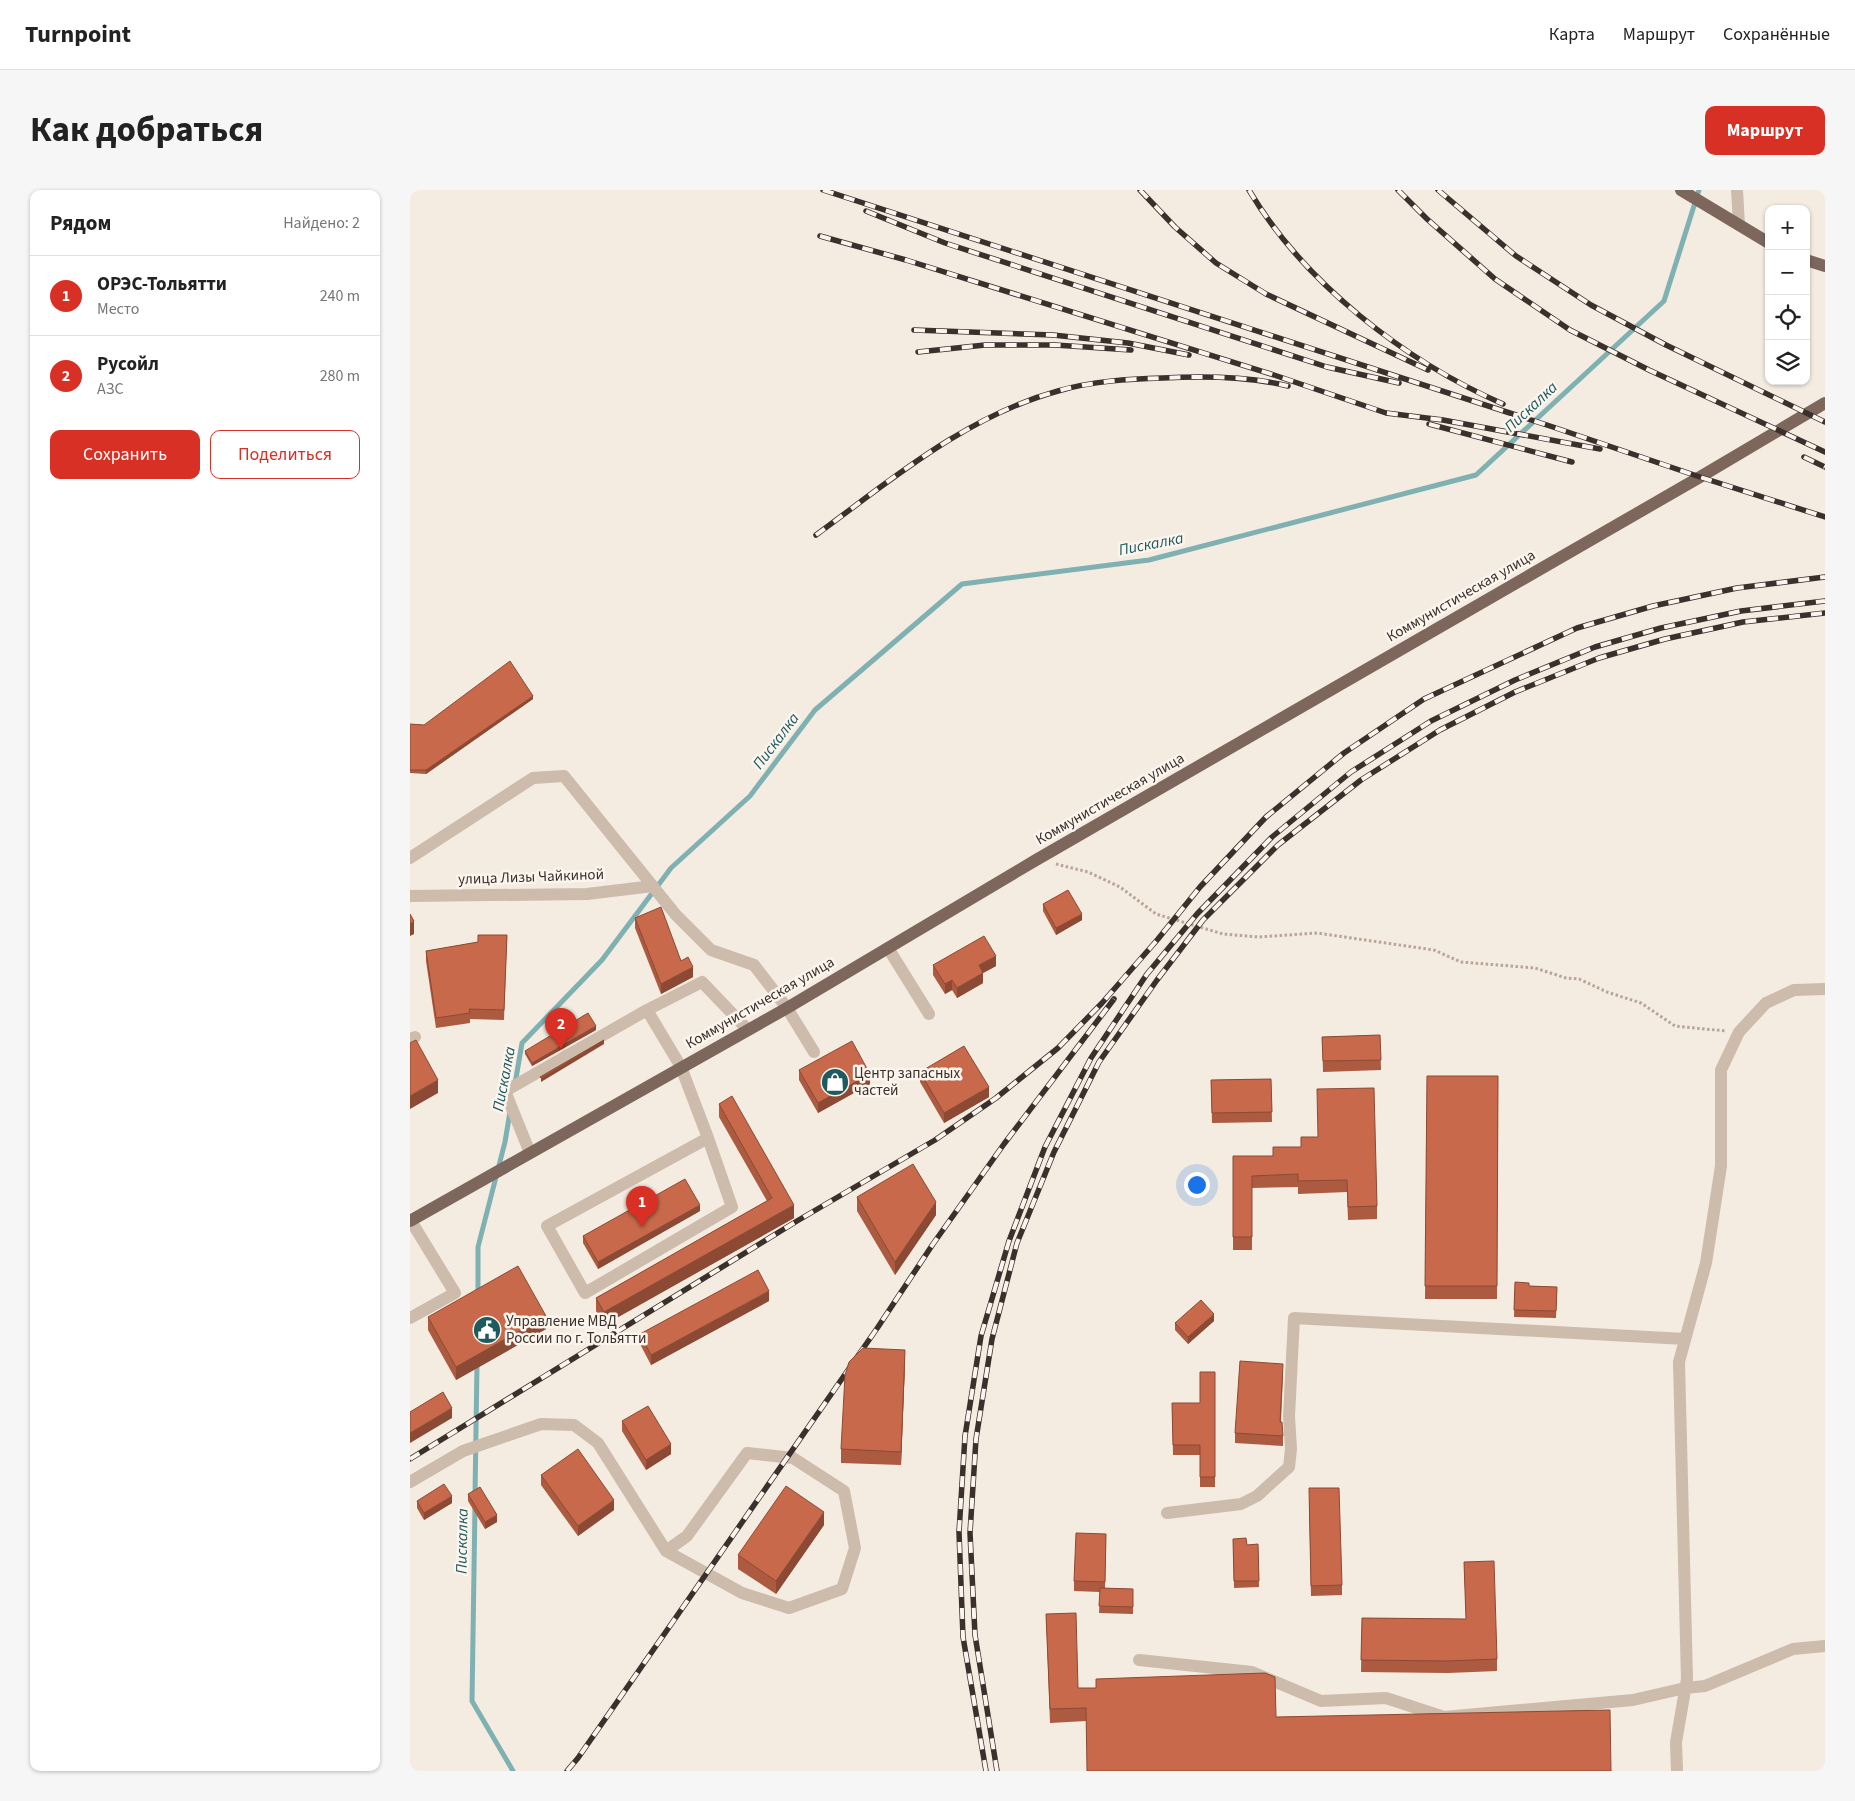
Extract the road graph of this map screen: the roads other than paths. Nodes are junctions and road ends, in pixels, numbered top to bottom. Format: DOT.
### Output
graph roads {
  1 [pos="1681,190"];
  2 [pos="1737,190"];
  3 [pos="1739,225"];
  4 [pos="1765,241"];
  5 [pos="1810,261"];
  6 [pos="1825,266"];
  7 [pos="1825,403"];
  8 [pos="410,858"];
  9 [pos="653,886"];
  10 [pos="410,896"];
  11 [pos="888,948"];
  12 [pos="1825,989"];
  13 [pos="787,1008"];
  14 [pos="647,1010"];
  15 [pos="929,1014"];
  16 [pos="748,1030"];
  17 [pos="814,1052"];
  18 [pos="681,1067"];
  19 [pos="708,1138"];
  20 [pos="530,1153"];
  21 [pos="410,1221"];
  22 [pos="410,1318"];
  23 [pos="1685,1339"];
  24 [pos="410,1482"];
  25 [pos="1167,1513"];
  26 [pos="666,1551"];
  27 [pos="1825,1646"];
  28 [pos="1138,1660"];
  29 [pos="1685,1688"];
  30 [pos="1677,1771"];
  1 -- 3 [label="main road"];
  2 -- 3 [label="street"];
  3 -- 4 [label="main road"];
  5 -- 6 [label="main road"];
  7 -- 11 [label="main road, Коммунистическая улица"];
  8 -- 9 [label="street"];
  9 -- 10 [label="street, улица Лизы Чайкиной"];
  9 -- 13 [label="street"];
  11 -- 13 [label="main road, Коммунистическая улица"];
  11 -- 15 [label="street"];
  12 -- 23 [label="street"];
  13 -- 16 [label="main road, Коммунистическая улица"];
  13 -- 17 [label="street"];
  14 -- 16 [label="street"];
  14 -- 18 [label="street"];
  14 -- 20 [label="street"];
  16 -- 18 [label="main road, Коммунистическая улица"];
  18 -- 19 [label="street"];
  18 -- 20 [label="main road, Коммунистическая улица"];
  19 -- 19 [label="street"];
  20 -- 21 [label="main road, Коммунистическая улица"];
  21 -- 22 [label="street"];
  23 -- 25 [label="street"];
  23 -- 29 [label="street"];
  24 -- 26 [label="street"];
  26 -- 26 [label="street"];
  27 -- 29 [label="street"];
  28 -- 29 [label="street"];
  29 -- 30 [label="street"];
}
